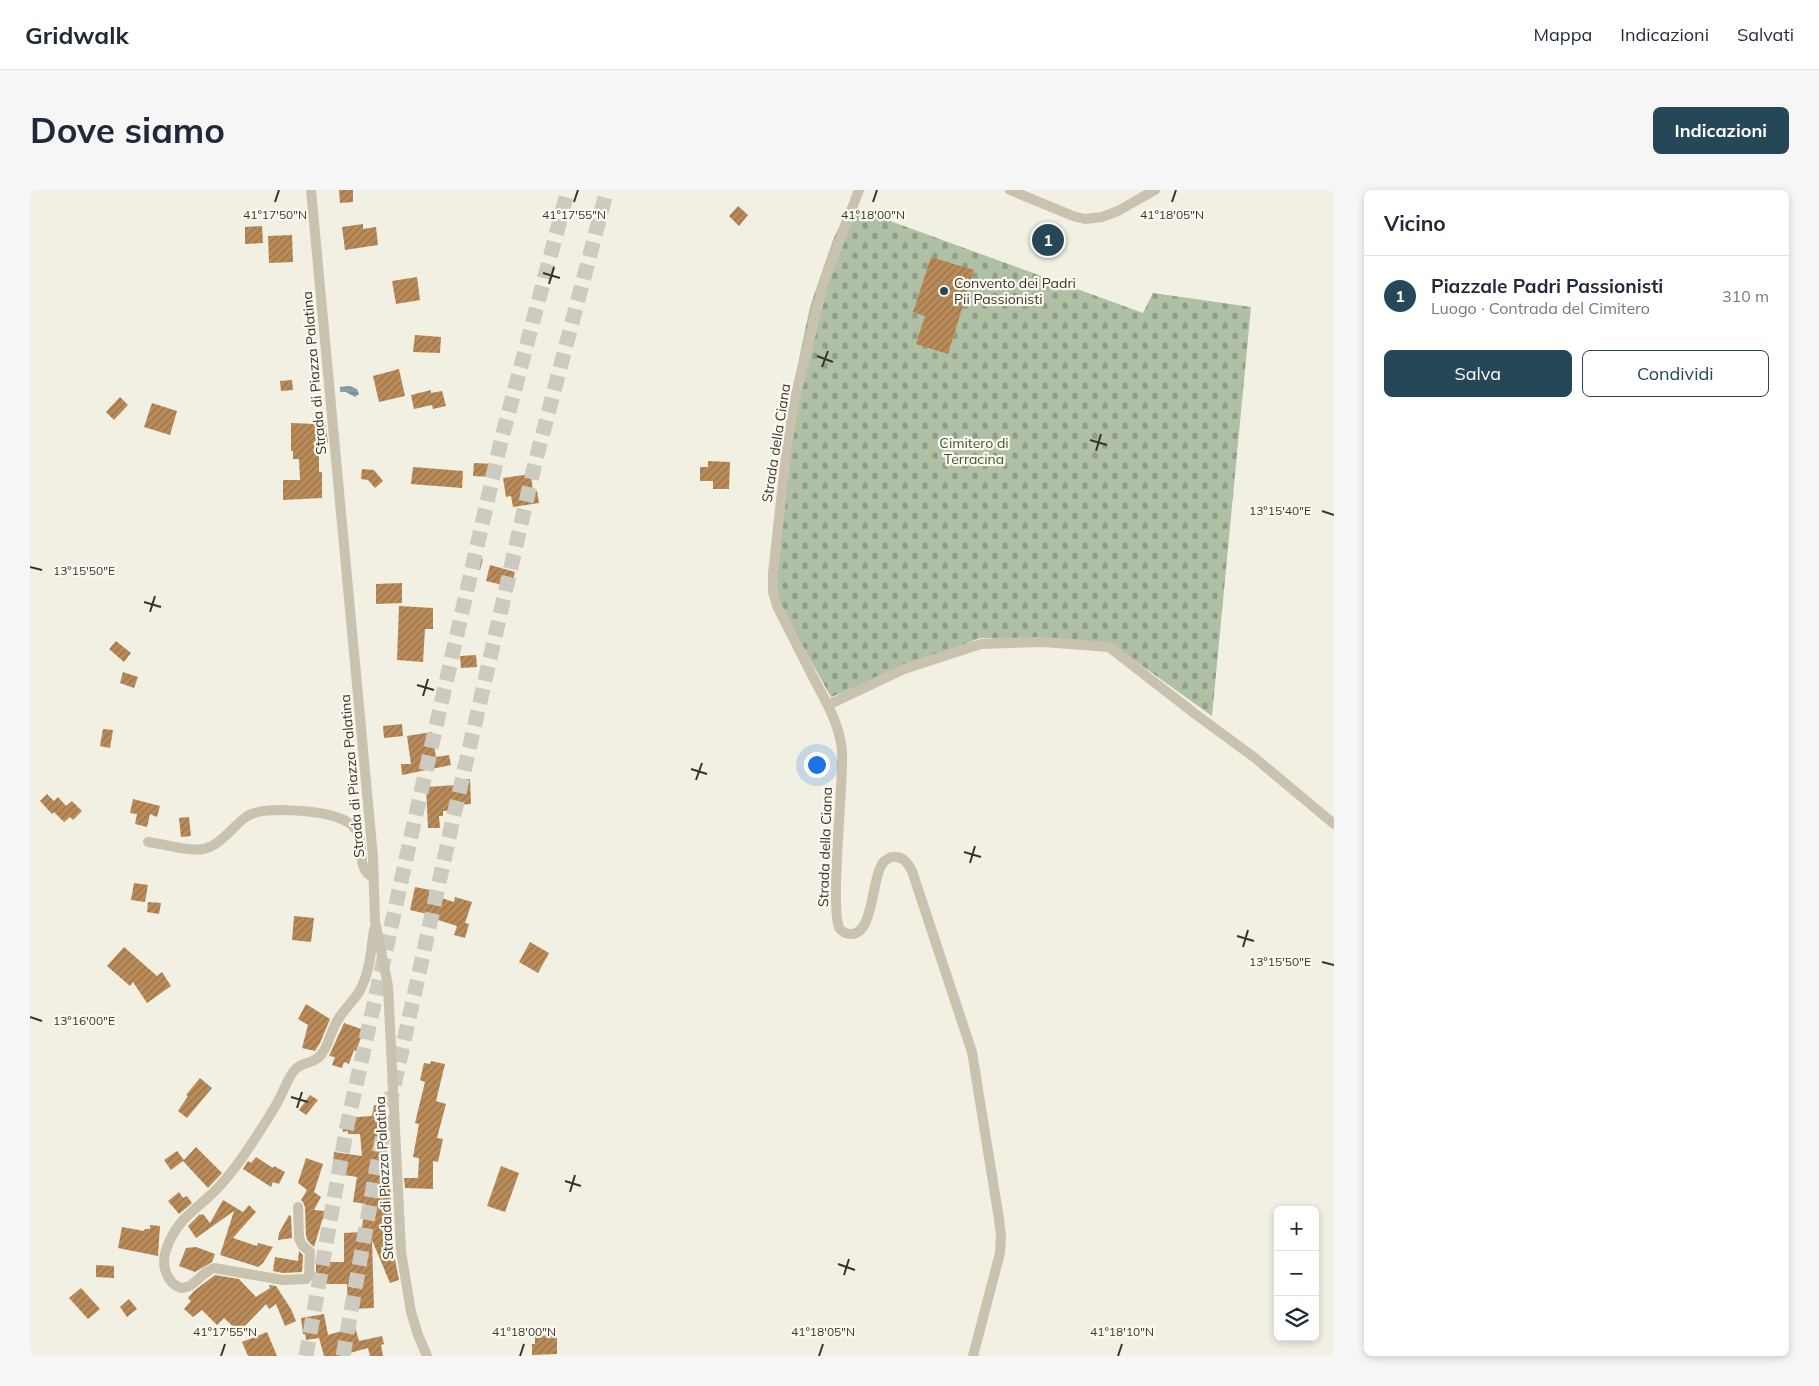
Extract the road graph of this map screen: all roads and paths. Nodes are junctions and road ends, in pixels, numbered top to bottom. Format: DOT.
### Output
graph roads {
  1 [pos="311,190"];
  2 [pos="859,190"];
  3 [pos="1010,190"];
  4 [pos="1155,190"];
  5 [pos="828,705"];
  6 [pos="1334,824"];
  7 [pos="148,842"];
  8 [pos="374,878"];
  9 [pos="375,921"];
  10 [pos="298,1207"];
  11 [pos="427,1356"];
  12 [pos="973,1356"];
  1 -- 8 [label="street, Strada di Piazza Palatina"];
  2 -- 5 [label="street, Strada della Ciana"];
  3 -- 4 [label="street"];
  5 -- 6 [label="street"];
  5 -- 12 [label="street, Strada della Ciana"];
  7 -- 8 [label="street"];
  8 -- 9 [label="street, Strada di Piazza Palatina"];
  9 -- 10 [label="street"];
  9 -- 11 [label="street, Strada di Piazza Palatina"];
}
